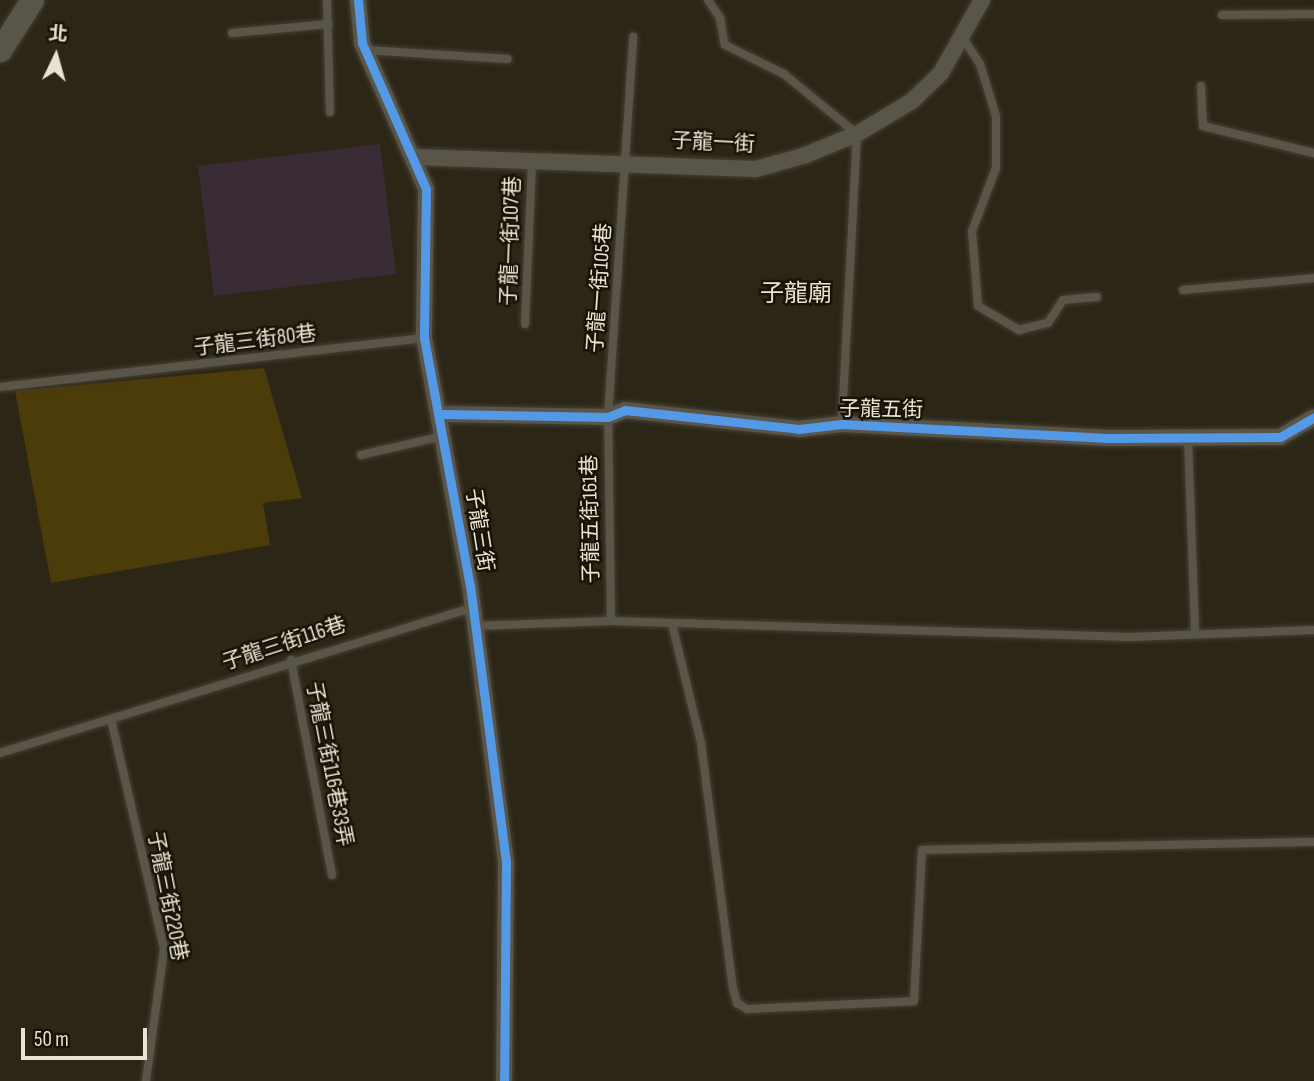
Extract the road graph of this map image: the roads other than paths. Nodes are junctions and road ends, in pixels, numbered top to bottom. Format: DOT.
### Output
graph roads {
  1 [pos="32,0"];
  2 [pos="327,0"];
  3 [pos="358,0"];
  4 [pos="708,0"];
  5 [pos="982,0"];
  6 [pos="1314,14"];
  7 [pos="1222,15"];
  8 [pos="329,24"];
  9 [pos="232,33"];
  10 [pos="633,37"];
  11 [pos="963,38"];
  12 [pos="0,50"];
  13 [pos="366,51"];
  14 [pos="508,59"];
  15 [pos="1201,86"];
  16 [pos="330,112"];
  17 [pos="857,134"];
  18 [pos="1314,153"];
  19 [pos="415,157"];
  20 [pos="532,158"];
  21 [pos="628,162"];
  22 [pos="1314,278"];
  23 [pos="1183,290"];
  24 [pos="1097,297"];
  25 [pos="525,324"];
  26 [pos="424,338"];
  27 [pos="0,387"];
  28 [pos="443,414"];
  29 [pos="608,417"];
  30 [pos="1314,417"];
  31 [pos="842,424"];
  32 [pos="446,435"];
  33 [pos="1188,438"];
  34 [pos="361,455"];
  35 [pos="470,608"];
  36 [pos="611,621"];
  37 [pos="672,624"];
  38 [pos="474,626"];
  39 [pos="1314,630"];
  40 [pos="1195,631"];
  41 [pos="291,660"];
  42 [pos="111,719"];
  43 [pos="0,753"];
  44 [pos="1314,842"];
  45 [pos="332,875"];
  46 [pos="146,1081"];
  47 [pos="503,1081"];
  1 -- 12 [label="main road"];
  2 -- 8 [label="lane"];
  3 -- 13 [label="street, 子龍三街"];
  4 -- 17 [label="lane"];
  5 -- 11 [label="street, 子龍一街"];
  6 -- 7 [label="lane"];
  8 -- 9 [label="lane"];
  8 -- 16 [label="lane"];
  10 -- 21 [label="lane, 子龍一街105巷"];
  11 -- 17 [label="street, 子龍一街"];
  11 -- 24 [label="lane"];
  13 -- 14 [label="lane"];
  13 -- 19 [label="street, 子龍三街"];
  15 -- 18 [label="lane"];
  17 -- 21 [label="street, 子龍一街"];
  17 -- 31 [label="lane"];
  19 -- 20 [label="street, 子龍一街"];
  19 -- 26 [label="street, 子龍三街"];
  20 -- 21 [label="street, 子龍一街"];
  20 -- 25 [label="lane, 子龍一街107巷"];
  21 -- 29 [label="lane, 子龍一街105巷"];
  22 -- 23 [label="lane"];
  26 -- 27 [label="lane, 子龍三街80巷"];
  26 -- 28 [label="street, 子龍三街"];
  28 -- 29 [label="street, 子龍五街"];
  28 -- 32 [label="street, 子龍三街"];
  29 -- 31 [label="street, 子龍五街"];
  29 -- 36 [label="lane, 子龍五街161巷"];
  30 -- 33 [label="street, 子龍五街"];
  31 -- 33 [label="street, 子龍五街"];
  32 -- 34 [label="lane"];
  32 -- 35 [label="street, 子龍三街"];
  33 -- 40 [label="lane"];
  35 -- 38 [label="street, 子龍三街"];
  35 -- 41 [label="lane, 子龍三街116巷"];
  36 -- 37 [label="lane"];
  36 -- 38 [label="lane"];
  37 -- 40 [label="lane"];
  37 -- 44 [label="lane"];
  38 -- 47 [label="street, 子龍三街"];
  39 -- 40 [label="lane"];
  41 -- 42 [label="lane, 子龍三街116巷"];
  41 -- 45 [label="lane, 子龍三街116巷33弄"];
  42 -- 43 [label="lane, 子龍三街116巷"];
  42 -- 46 [label="lane, 子龍三街220巷"];
}
